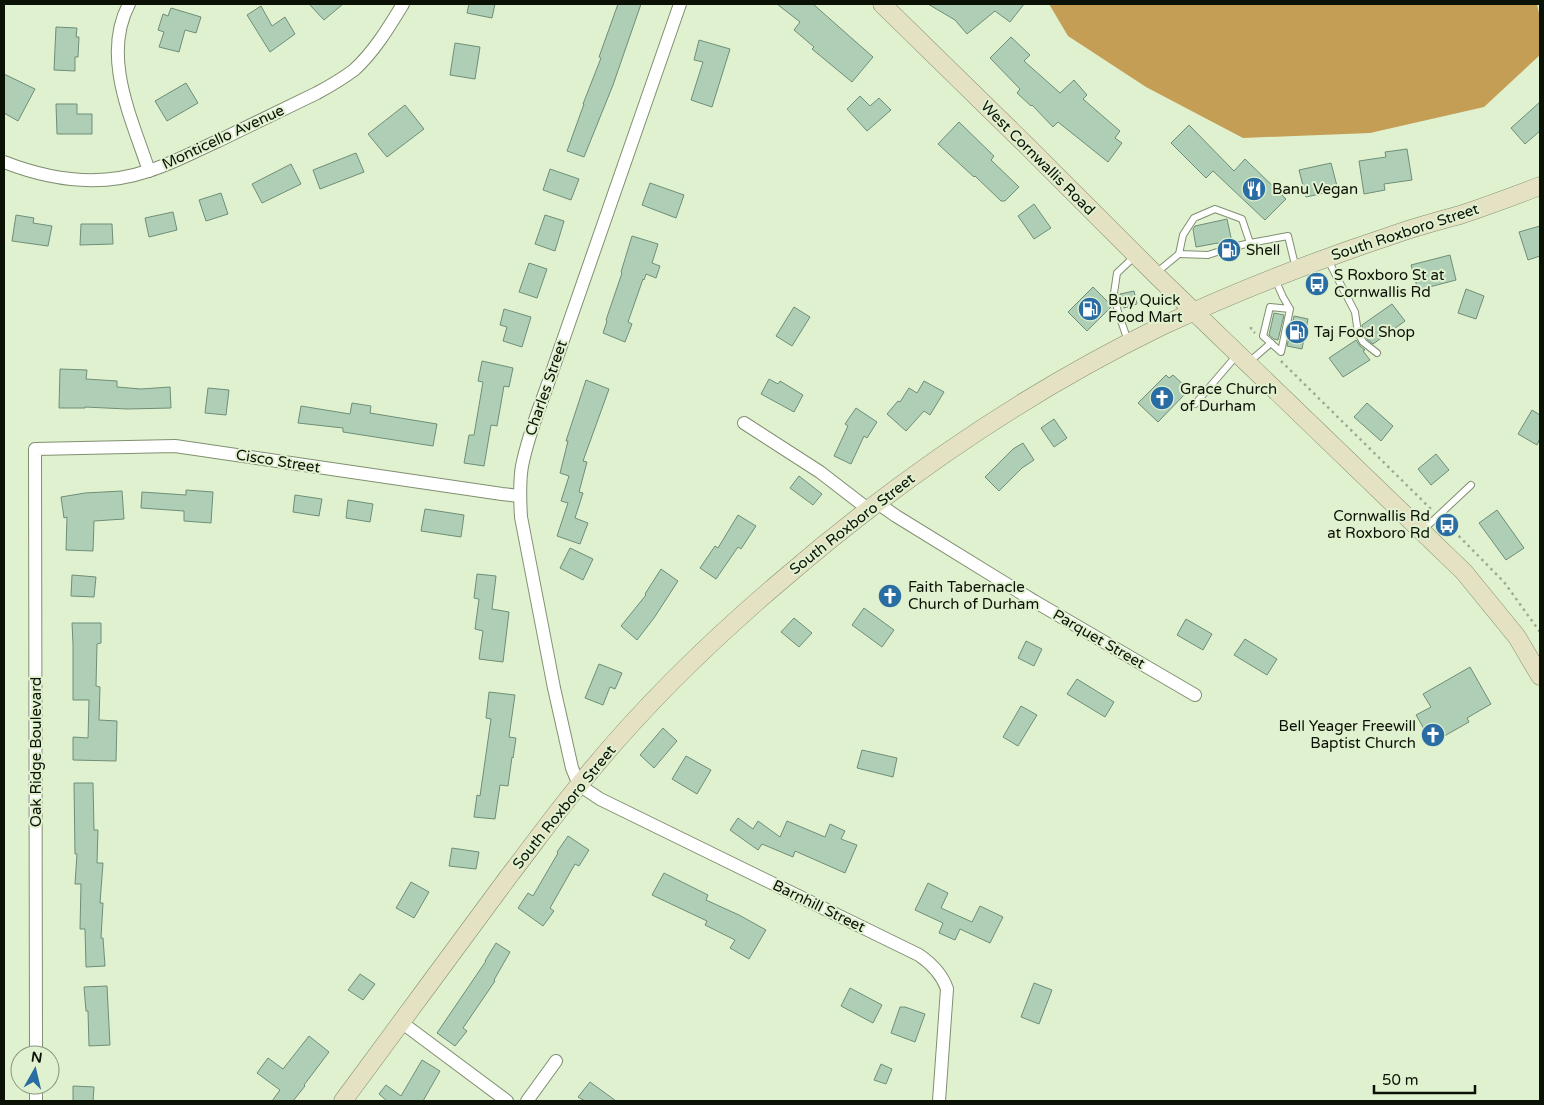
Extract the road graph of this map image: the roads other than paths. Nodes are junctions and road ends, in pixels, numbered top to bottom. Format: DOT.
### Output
graph roads {
  1 [pos="130,4"];
  2 [pos="403,4"];
  3 [pos="680,4"];
  4 [pos="882,4"];
  5 [pos="4,162"];
  6 [pos="149,171"];
  7 [pos="1540,186"];
  8 [pos="1250,243"];
  9 [pos="1233,247"];
  10 [pos="1220,252"];
  11 [pos="1179,254"];
  12 [pos="1136,256"];
  13 [pos="1327,258"];
  14 [pos="1296,269"];
  15 [pos="1155,274"];
  16 [pos="1274,278"];
  17 [pos="1290,309"];
  18 [pos="1194,312"];
  19 [pos="1129,344"];
  20 [pos="1269,345"];
  21 [pos="1377,353"];
  22 [pos="1243,359"];
  23 [pos="1195,404"];
  24 [pos="744,423"];
  25 [pos="35,449"];
  26 [pos="1471,485"];
  27 [pos="520,496"];
  28 [pos="872,506"];
  29 [pos="1422,531"];
  30 [pos="1540,676"];
  31 [pos="1195,695"];
  32 [pos="579,785"];
  33 [pos="401,1022"];
  34 [pos="36,1045"];
  35 [pos="556,1061"];
  36 [pos="343,1101"];
  37 [pos="507,1101"];
  38 [pos="527,1101"];
  39 [pos="939,1101"];
  1 -- 6 [label="street"];
  2 -- 6 [label="street, Monticello Avenue"];
  3 -- 27 [label="street, Charles Street"];
  4 -- 12 [label="street, West Cornwallis Road"];
  5 -- 6 [label="street, Monticello Avenue"];
  7 -- 13 [label="street, South Roxboro Street"];
  8 -- 9 [label="lane"];
  8 -- 11 [label="lane"];
  8 -- 14 [label="lane"];
  10 -- 11 [label="lane"];
  11 -- 15 [label="lane"];
  12 -- 15 [label="street, West Cornwallis Road"];
  12 -- 19 [label="lane"];
  13 -- 14 [label="street, South Roxboro Street"];
  13 -- 21 [label="lane"];
  14 -- 16 [label="street, South Roxboro Street"];
  15 -- 18 [label="street, West Cornwallis Road"];
  16 -- 17 [label="lane"];
  16 -- 18 [label="street, South Roxboro Street"];
  17 -- 20 [label="lane"];
  17 -- 20 [label="lane"];
  18 -- 19 [label="street, South Roxboro Street"];
  18 -- 22 [label="street, West Cornwallis Road"];
  19 -- 28 [label="street, South Roxboro Street"];
  20 -- 22 [label="lane"];
  22 -- 23 [label="lane"];
  22 -- 29 [label="street, West Cornwallis Road"];
  24 -- 28 [label="street, Parquet Street"];
  25 -- 27 [label="street, Cisco Street"];
  25 -- 34 [label="street, Oak Ridge Boulevard"];
  26 -- 29 [label="lane"];
  27 -- 32 [label="street, Charles Street"];
  28 -- 31 [label="street, Parquet Street"];
  28 -- 32 [label="street, South Roxboro Street"];
  29 -- 30 [label="street, West Cornwallis Road"];
  32 -- 33 [label="street, South Roxboro Street"];
  32 -- 39 [label="street, Barnhill Street"];
  33 -- 36 [label="street, South Roxboro Street"];
  33 -- 37 [label="street"];
  35 -- 38 [label="street"];
}
